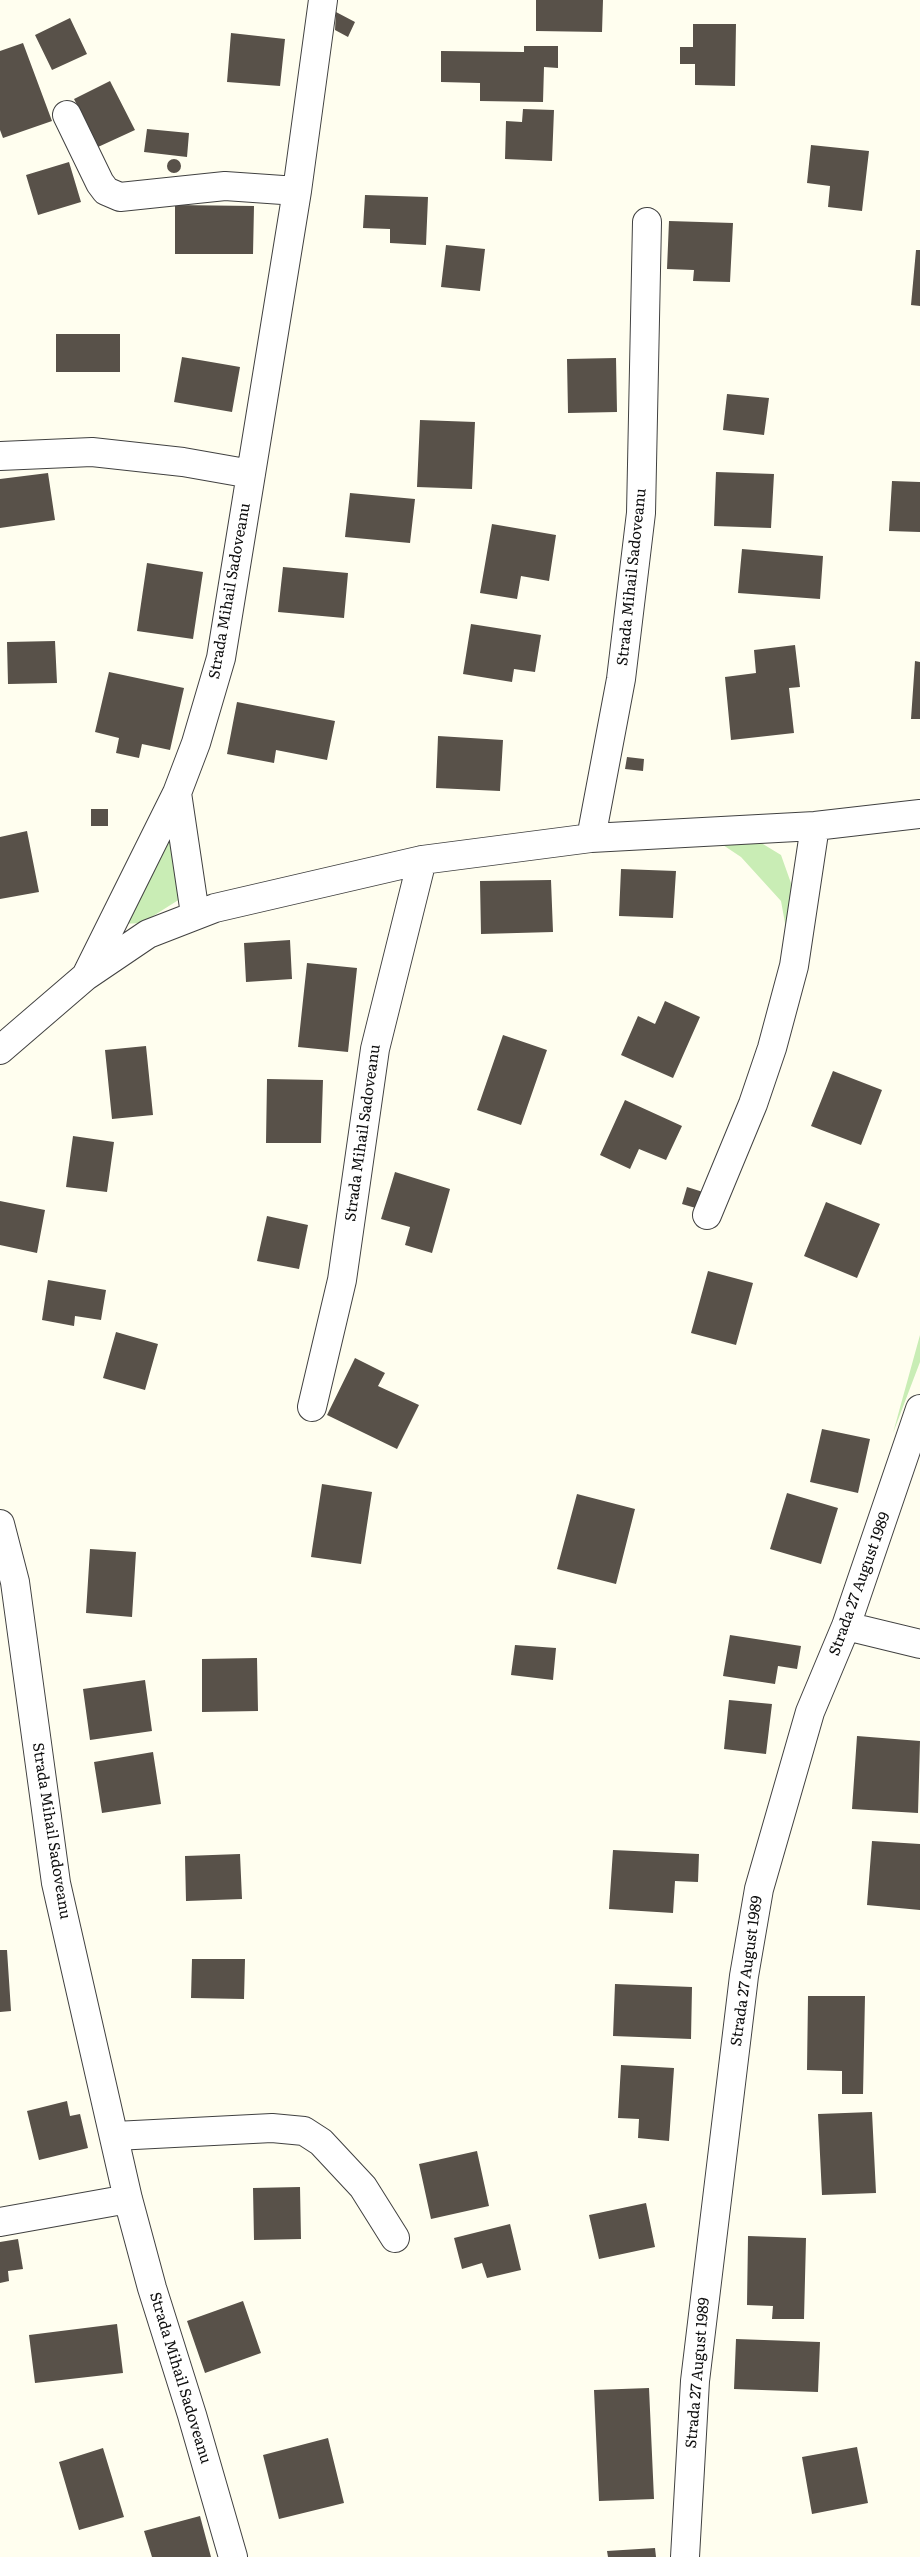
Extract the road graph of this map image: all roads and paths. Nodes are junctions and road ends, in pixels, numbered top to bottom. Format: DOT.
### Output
graph roads {
  1 [pos="323,0"];
  2 [pos="67,115"];
  3 [pos="296,191"];
  4 [pos="647,222"];
  5 [pos="0,456"];
  6 [pos="251,474"];
  7 [pos="178,794"];
  8 [pos="920,814"];
  9 [pos="815,826"];
  10 [pos="591,838"];
  11 [pos="422,860"];
  12 [pos="195,914"];
  13 [pos="86,976"];
  14 [pos="0,1050"];
  15 [pos="707,1214"];
  16 [pos="312,1407"];
  17 [pos="920,1409"];
  18 [pos="0,1524"];
  19 [pos="846,1626"];
  20 [pos="920,1644"];
  21 [pos="115,2136"];
  22 [pos="128,2199"];
  23 [pos="0,2222"];
  24 [pos="395,2238"];
  25 [pos="233,2557"];
  26 [pos="685,2557"];
  1 -- 3 [label="street, Strada Mihail Sadoveanu"];
  2 -- 3 [label="street"];
  3 -- 6 [label="street, Strada Mihail Sadoveanu"];
  4 -- 10 [label="street, Strada Mihail Sadoveanu"];
  5 -- 6 [label="street"];
  6 -- 7 [label="street, Strada Mihail Sadoveanu"];
  7 -- 12 [label="street, Strada Mihail Sadoveanu"];
  7 -- 13 [label="street, Strada Mihail Sadoveanu"];
  8 -- 9 [label="street, Strada Mihail Sadoveanu"];
  9 -- 10 [label="street, Strada Mihail Sadoveanu"];
  9 -- 15 [label="street"];
  10 -- 11 [label="street, Strada Mihail Sadoveanu"];
  11 -- 12 [label="street, Strada Mihail Sadoveanu"];
  11 -- 16 [label="street, Strada Mihail Sadoveanu"];
  12 -- 13 [label="street, Strada Mihail Sadoveanu"];
  13 -- 14 [label="street, Strada Mihail Sadoveanu"];
  17 -- 19 [label="street, Strada 27 August 1989"];
  18 -- 21 [label="street, Strada Mihail Sadoveanu"];
  19 -- 20 [label="street"];
  19 -- 26 [label="street, Strada 27 August 1989"];
  21 -- 22 [label="street, Strada Mihail Sadoveanu"];
  21 -- 24 [label="street"];
  22 -- 23 [label="street"];
  22 -- 25 [label="street, Strada Mihail Sadoveanu"];
}
